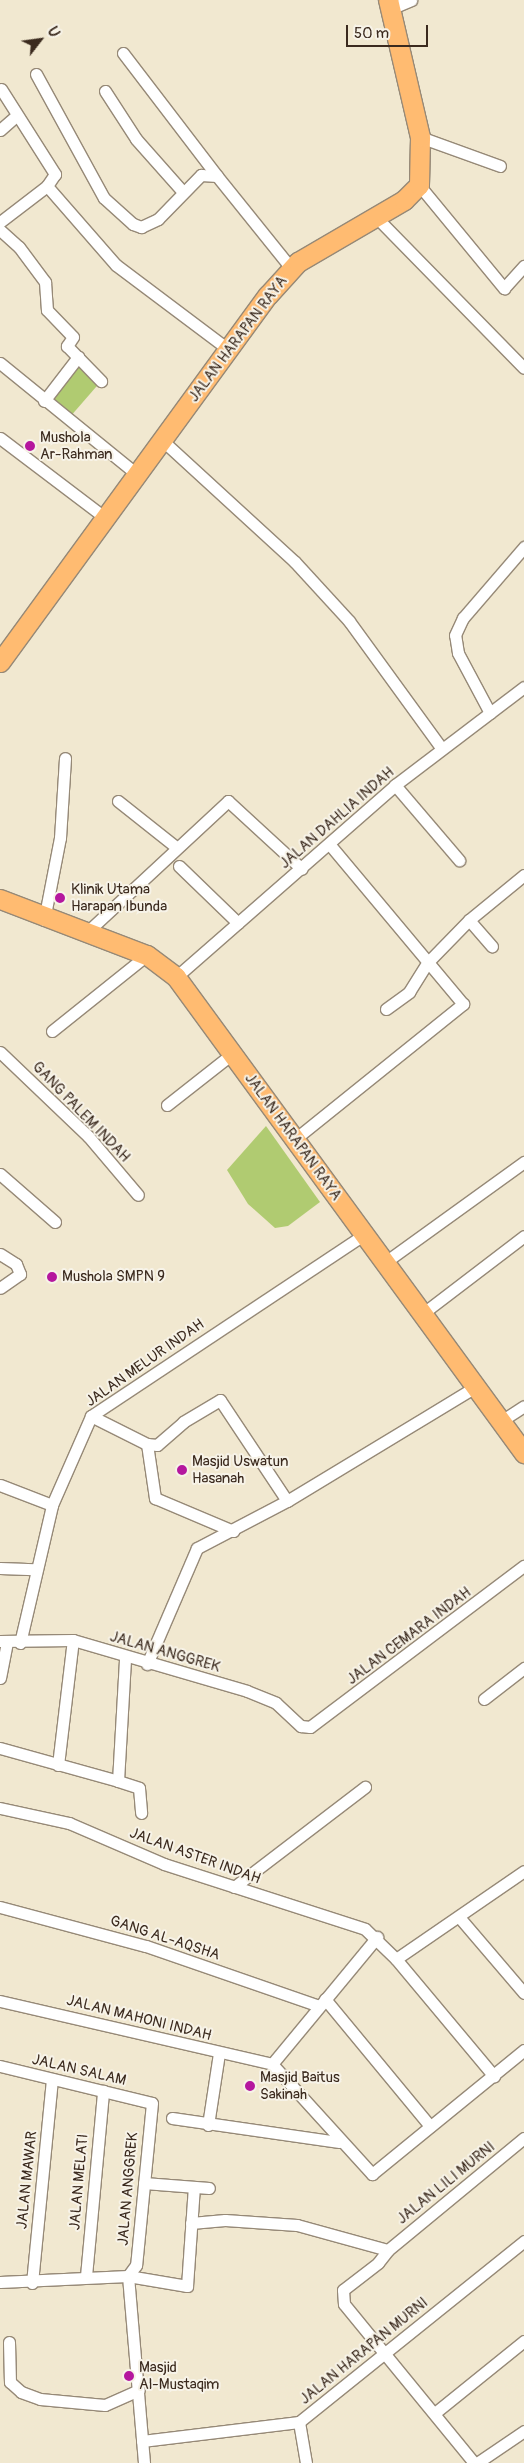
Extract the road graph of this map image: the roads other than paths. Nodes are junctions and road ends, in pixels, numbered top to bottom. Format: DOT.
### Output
graph roads {
  1 [pos="411,0"];
  2 [pos="389,4"];
  3 [pos="123,53"];
  4 [pos="36,74"];
  5 [pos="1,89"];
  6 [pos="105,91"];
  7 [pos="16,116"];
  8 [pos="0,130"];
  9 [pos="420,137"];
  10 [pos="500,166"];
  11 [pos="217,176"];
  12 [pos="418,184"];
  13 [pos="47,186"];
  14 [pos="183,192"];
  15 [pos="376,218"];
  16 [pos="0,222"];
  17 [pos="0,230"];
  18 [pos="524,266"];
  19 [pos="291,268"];
  20 [pos="228,349"];
  21 [pos="78,357"];
  22 [pos="0,364"];
  23 [pos="524,368"];
  24 [pos="101,381"];
  25 [pos="44,401"];
  26 [pos="0,438"];
  27 [pos="163,441"];
  28 [pos="138,475"];
  29 [pos="104,517"];
  30 [pos="524,547"];
  31 [pos="0,662"];
  32 [pos="524,687"];
  33 [pos="490,713"];
  34 [pos="442,748"];
  35 [pos="65,758"];
  36 [pos="395,785"];
  37 [pos="118,801"];
  38 [pos="330,845"];
  39 [pos="176,847"];
  40 [pos="459,860"];
  41 [pos="179,866"];
  42 [pos="302,869"];
  43 [pos="524,875"];
  44 [pos="0,900"];
  45 [pos="44,920"];
  46 [pos="469,920"];
  47 [pos="238,923"];
  48 [pos="86,933"];
  49 [pos="492,946"];
  50 [pos="147,955"];
  51 [pos="428,962"];
  52 [pos="176,977"];
  53 [pos="386,1009"];
  54 [pos="52,1031"];
  55 [pos="0,1052"];
  56 [pos="233,1053"];
  57 [pos="167,1104"];
  58 [pos="295,1139"];
  59 [pos="524,1162"];
  60 [pos="0,1174"];
  61 [pos="138,1195"];
  62 [pos="55,1222"];
  63 [pos="364,1235"];
  64 [pos="524,1236"];
  65 [pos="0,1254"];
  66 [pos="384,1263"];
  67 [pos="0,1288"];
  68 [pos="422,1314"];
  69 [pos="475,1386"];
  70 [pos="524,1406"];
  71 [pos="91,1416"];
  72 [pos="500,1422"];
  73 [pos="147,1444"];
  74 [pos="524,1453"];
  75 [pos="0,1485"];
  76 [pos="287,1501"];
  77 [pos="52,1505"];
  78 [pos="233,1531"];
  79 [pos="524,1566"];
  80 [pos="0,1568"];
  81 [pos="34,1569"];
  82 [pos="73,1640"];
  83 [pos="3,1642"];
  84 [pos="20,1642"];
  85 [pos="125,1658"];
  86 [pos="147,1664"];
  87 [pos="524,1668"];
  88 [pos="0,1678"];
  89 [pos="484,1699"];
  90 [pos="310,1728"];
  91 [pos="0,1748"];
  92 [pos="58,1765"];
  93 [pos="118,1781"];
  94 [pos="365,1787"];
  95 [pos="0,1808"];
  96 [pos="141,1814"];
  97 [pos="524,1871"];
  98 [pos="234,1887"];
  99 [pos="0,1907"];
  100 [pos="459,1917"];
  101 [pos="377,1938"];
  102 [pos="396,1959"];
  103 [pos="524,1993"];
  104 [pos="322,2003"];
  105 [pos="1,2004"];
  106 [pos="524,2050"];
  107 [pos="219,2053"];
  108 [pos="272,2064"];
  109 [pos="0,2066"];
  110 [pos="494,2076"];
  111 [pos="52,2079"];
  112 [pos="103,2091"];
  113 [pos="152,2102"];
  114 [pos="172,2118"];
  115 [pos="208,2125"];
  116 [pos="430,2126"];
  117 [pos="524,2138"];
  118 [pos="339,2142"];
  119 [pos="144,2182"];
  120 [pos="194,2187"];
  121 [pos="209,2188"];
  122 [pos="191,2224"];
  123 [pos="524,2241"];
  124 [pos="388,2250"];
  125 [pos="86,2276"];
  126 [pos="128,2276"];
  127 [pos="0,2282"];
  128 [pos="32,2283"];
  129 [pos="524,2341"];
  130 [pos="9,2342"];
  131 [pos="384,2356"];
  132 [pos="139,2390"];
  133 [pos="436,2412"];
  134 [pos="299,2422"];
  135 [pos="524,2431"];
  136 [pos="142,2441"];
  137 [pos="471,2461"];
  138 [pos="144,2463"];
  139 [pos="306,2463"];
  1 -- 2 [label="street"];
  2 -- 9 [label="main road"];
  3 -- 11 [label="street"];
  4 -- 14 [label="street"];
  5 -- 7 [label="street"];
  6 -- 14 [label="street"];
  7 -- 8 [label="street"];
  7 -- 13 [label="street"];
  9 -- 10 [label="street"];
  9 -- 12 [label="main road"];
  11 -- 14 [label="street"];
  11 -- 19 [label="street"];
  12 -- 15 [label="main road, JALAN HARAPAN RAYA"];
  12 -- 18 [label="street"];
  13 -- 16 [label="street"];
  13 -- 20 [label="street"];
  15 -- 19 [label="main road, JALAN HARAPAN RAYA"];
  15 -- 23 [label="street"];
  17 -- 21 [label="street"];
  19 -- 20 [label="main road, JALAN HARAPAN RAYA"];
  20 -- 27 [label="main road, JALAN HARAPAN RAYA"];
  21 -- 24 [label="street"];
  21 -- 25 [label="street"];
  22 -- 25 [label="street"];
  25 -- 28 [label="street"];
  26 -- 29 [label="street"];
  27 -- 28 [label="main road, JALAN HARAPAN RAYA"];
  27 -- 34 [label="street"];
  28 -- 29 [label="main road, JALAN HARAPAN RAYA"];
  29 -- 31 [label="main road, JALAN HARAPAN RAYA"];
  30 -- 33 [label="street"];
  32 -- 33 [label="street, JALAN DAHLIA INDAH"];
  33 -- 34 [label="street, JALAN DAHLIA INDAH"];
  34 -- 36 [label="street, JALAN DAHLIA INDAH"];
  35 -- 45 [label="street"];
  36 -- 38 [label="street, JALAN DAHLIA INDAH"];
  36 -- 40 [label="street"];
  37 -- 39 [label="street"];
  38 -- 42 [label="street, JALAN DAHLIA INDAH"];
  38 -- 51 [label="street"];
  39 -- 42 [label="street"];
  39 -- 48 [label="street"];
  41 -- 47 [label="street"];
  42 -- 47 [label="street, JALAN DAHLIA INDAH"];
  43 -- 46 [label="street"];
  44 -- 45 [label="main road, JALAN HARAPAN RAYA"];
  45 -- 48 [label="main road, JALAN HARAPAN RAYA"];
  46 -- 49 [label="street"];
  46 -- 51 [label="street"];
  47 -- 52 [label="street, JALAN DAHLIA INDAH"];
  48 -- 50 [label="main road, JALAN HARAPAN RAYA"];
  50 -- 52 [label="main road, JALAN HARAPAN RAYA"];
  50 -- 54 [label="street"];
  51 -- 53 [label="street"];
  51 -- 58 [label="street"];
  52 -- 56 [label="main road, JALAN HARAPAN RAYA"];
  55 -- 61 [label="street, GANG PALEM INDAH"];
  56 -- 57 [label="street"];
  56 -- 58 [label="main road, JALAN HARAPAN RAYA"];
  58 -- 63 [label="main road, JALAN HARAPAN RAYA"];
  59 -- 66 [label="street"];
  60 -- 62 [label="street"];
  63 -- 66 [label="main road, JALAN HARAPAN RAYA"];
  63 -- 71 [label="street, JALAN MELUR INDAH"];
  64 -- 68 [label="street"];
  65 -- 67 [label="street"];
  66 -- 68 [label="main road, JALAN HARAPAN RAYA"];
  68 -- 69 [label="main road, JALAN HARAPAN RAYA"];
  69 -- 72 [label="main road, JALAN HARAPAN RAYA"];
  69 -- 76 [label="street"];
  70 -- 72 [label="street"];
  71 -- 73 [label="street"];
  71 -- 77 [label="street, JALAN MELUR INDAH"];
  72 -- 74 [label="main road, JALAN HARAPAN RAYA"];
  73 -- 76 [label="street"];
  73 -- 78 [label="street"];
  75 -- 77 [label="street"];
  76 -- 78 [label="street"];
  77 -- 81 [label="street, JALAN MELUR INDAH"];
  78 -- 86 [label="street"];
  79 -- 90 [label="street, JALAN CEMARA INDAH"];
  80 -- 81 [label="street"];
  81 -- 84 [label="street, JALAN MELUR INDAH"];
  82 -- 84 [label="street, JALAN ANGGREK"];
  82 -- 85 [label="street, JALAN ANGGREK"];
  82 -- 92 [label="street"];
  83 -- 84 [label="street, JALAN ANGGREK"];
  83 -- 88 [label="street"];
  85 -- 86 [label="street, JALAN ANGGREK"];
  85 -- 93 [label="street"];
  86 -- 90 [label="street, JALAN ANGGREK"];
  87 -- 89 [label="street"];
  91 -- 92 [label="street"];
  92 -- 93 [label="street"];
  93 -- 96 [label="street"];
  94 -- 98 [label="street"];
  95 -- 98 [label="street, JALAN ASTER INDAH"];
  97 -- 100 [label="street"];
  98 -- 101 [label="street, JALAN ASTER INDAH"];
  99 -- 104 [label="street, GANG AL-AQSHA"];
  100 -- 102 [label="street"];
  100 -- 103 [label="street"];
  101 -- 102 [label="street, JALAN ASTER INDAH"];
  101 -- 104 [label="street"];
  102 -- 110 [label="street, JALAN ASTER INDAH"];
  104 -- 108 [label="street"];
  104 -- 116 [label="street"];
  105 -- 107 [label="street, JALAN MAHONI INDAH"];
  106 -- 110 [label="street"];
  107 -- 108 [label="street, JALAN MAHONI INDAH"];
  107 -- 115 [label="street"];
  108 -- 118 [label="street"];
  109 -- 111 [label="street, JALAN SALAM"];
  110 -- 116 [label="street"];
  111 -- 112 [label="street, JALAN SALAM"];
  111 -- 128 [label="street, JALAN MAWAR"];
  112 -- 113 [label="street, JALAN SALAM"];
  112 -- 125 [label="street, JALAN MELATI"];
  113 -- 119 [label="street, JALAN ANGGREK"];
  114 -- 115 [label="street"];
  115 -- 118 [label="street"];
  116 -- 118 [label="street"];
  117 -- 124 [label="street, JALAN LILI MURNI"];
  119 -- 120 [label="street"];
  119 -- 126 [label="street, JALAN ANGGREK"];
  120 -- 121 [label="street"];
  120 -- 122 [label="street"];
  122 -- 124 [label="street"];
  122 -- 126 [label="street"];
  123 -- 131 [label="street, JALAN HARAPAN MURNI"];
  124 -- 131 [label="street, JALAN LILI MURNI"];
  125 -- 126 [label="street"];
  125 -- 128 [label="street"];
  126 -- 132 [label="street"];
  127 -- 128 [label="street"];
  129 -- 133 [label="street"];
  130 -- 132 [label="street"];
  131 -- 133 [label="street"];
  131 -- 134 [label="street, JALAN HARAPAN MURNI"];
  132 -- 136 [label="street"];
  133 -- 137 [label="street"];
  134 -- 136 [label="street, JALAN HARAPAN MURNI"];
  134 -- 139 [label="street"];
  135 -- 137 [label="street"];
  136 -- 138 [label="street"];
}
